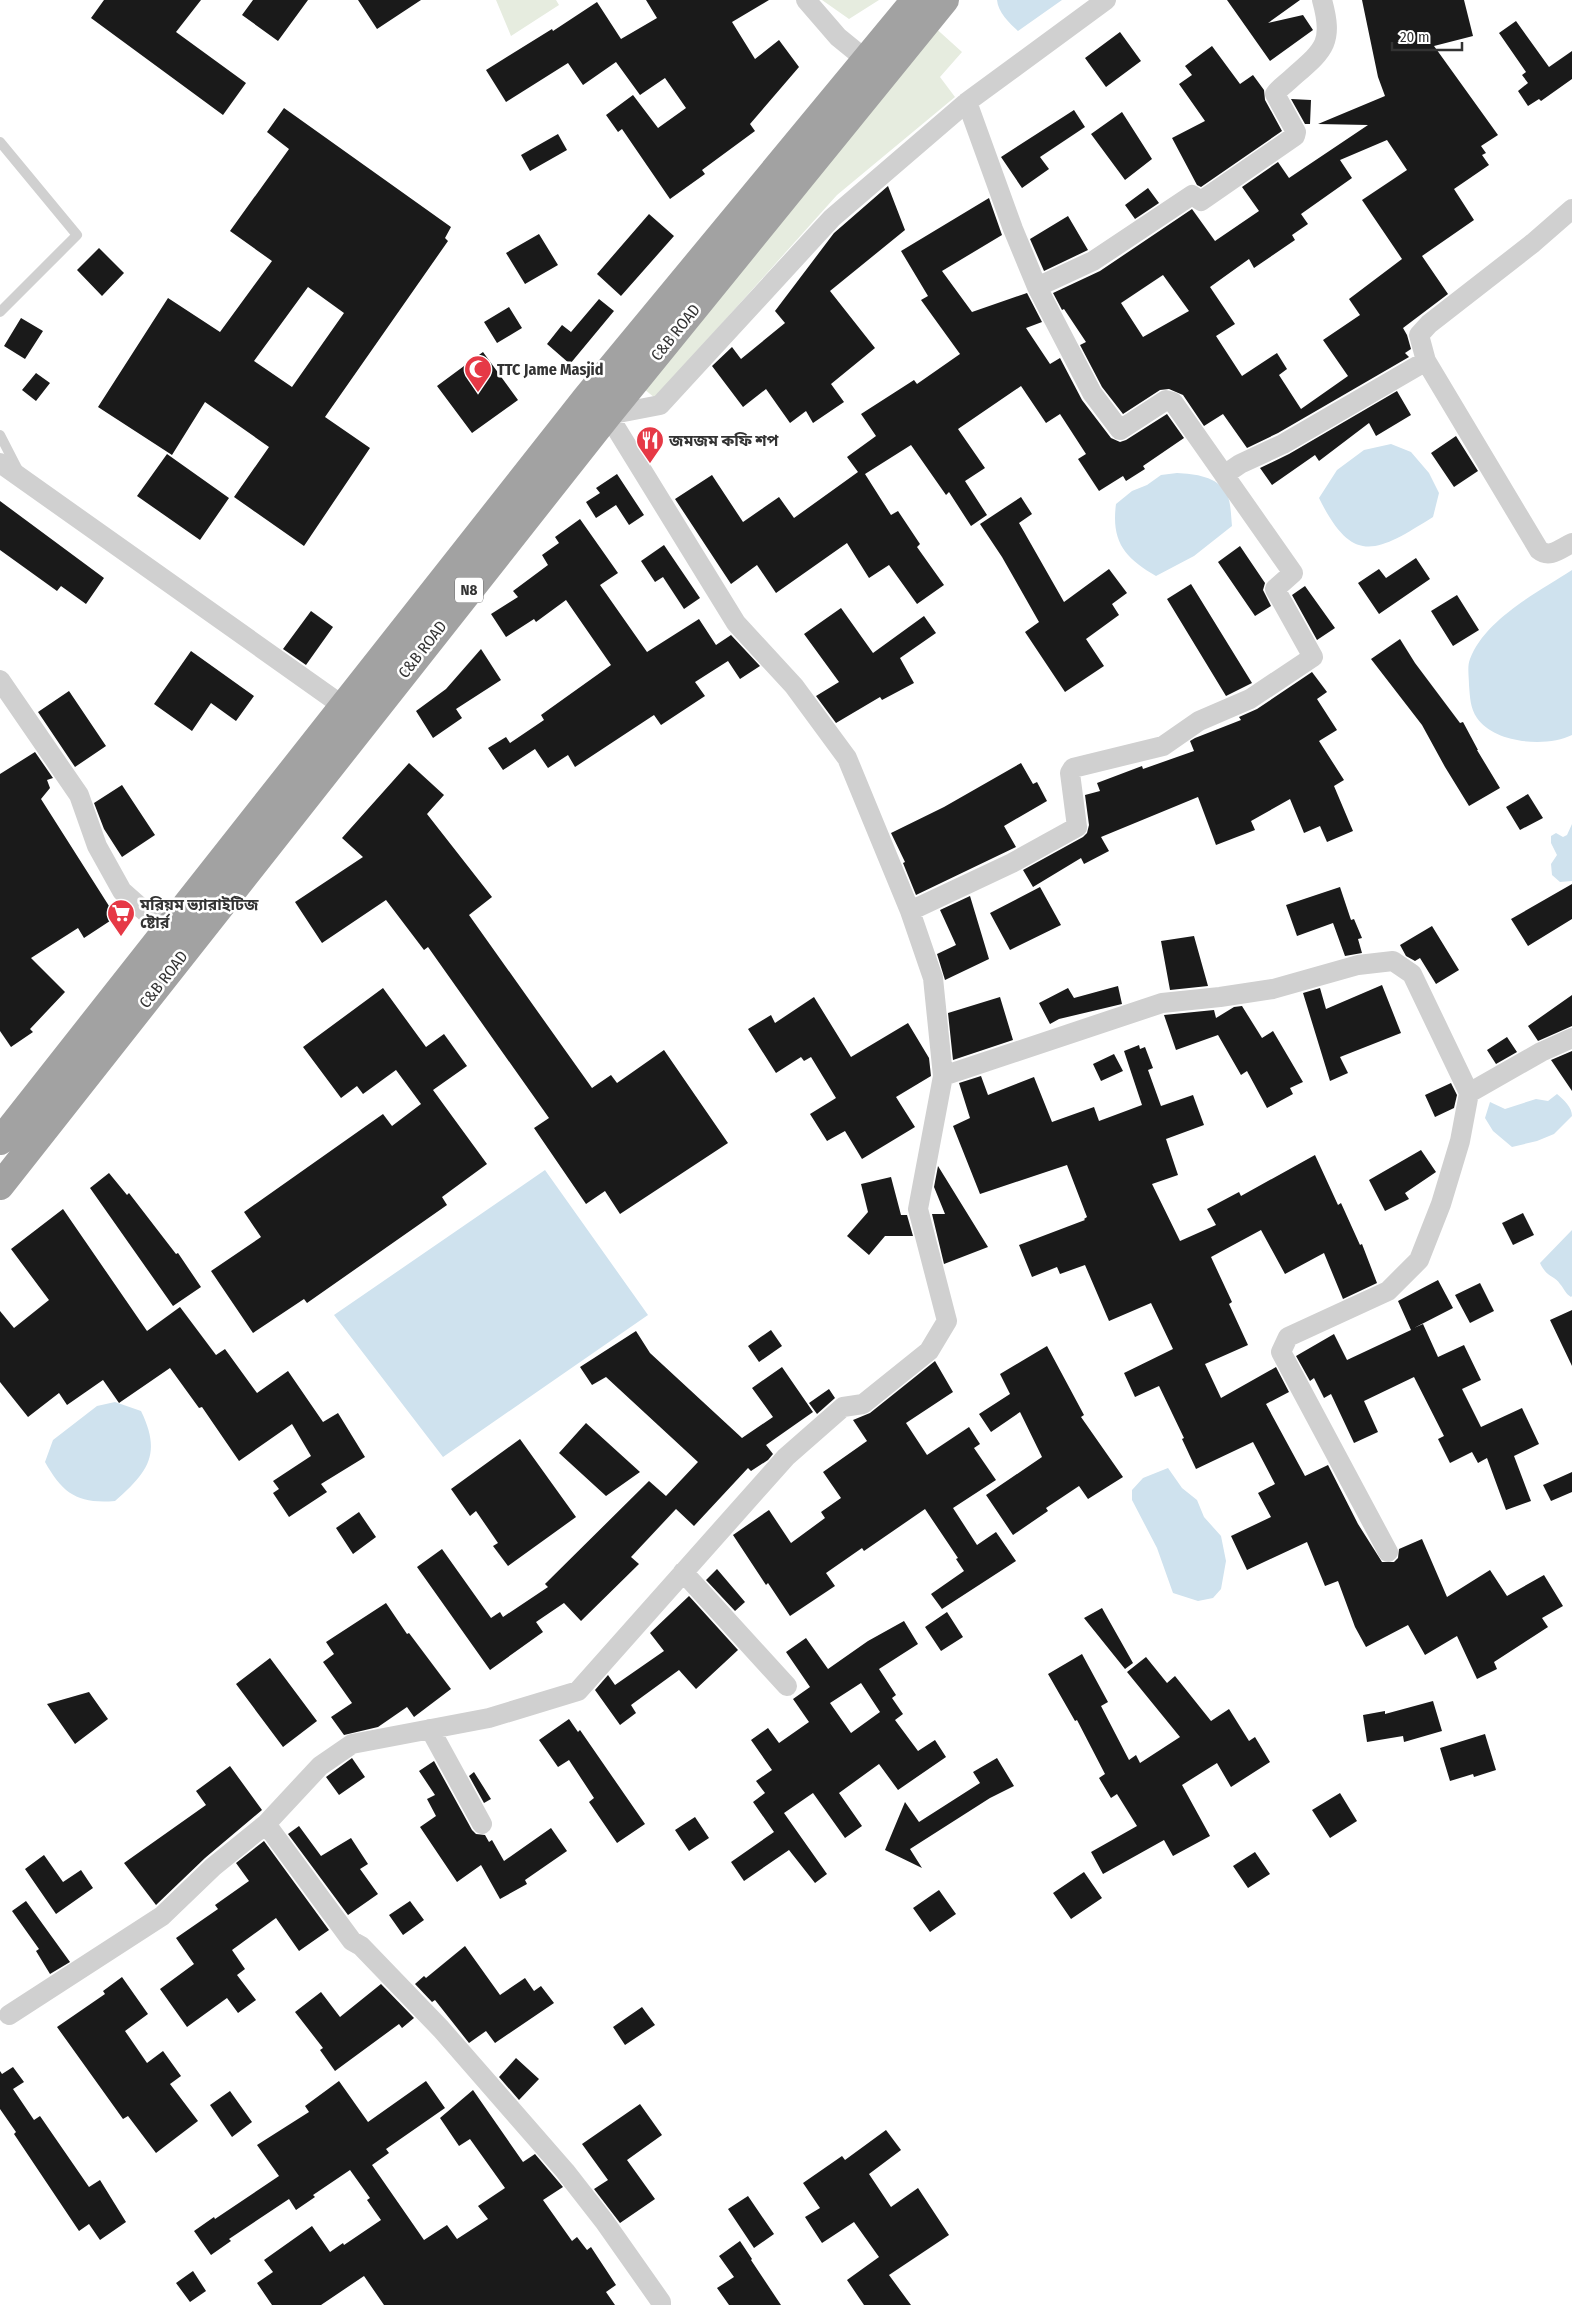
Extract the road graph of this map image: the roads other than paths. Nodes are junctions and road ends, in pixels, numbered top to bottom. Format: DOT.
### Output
graph roads {
  1 [pos="806,0"];
  2 [pos="915,0"];
  3 [pos="945,0"];
  4 [pos="1106,0"];
  5 [pos="1322,0"];
  6 [pos="866,59"];
  7 [pos="967,102"];
  8 [pos="0,142"];
  9 [pos="1572,209"];
  10 [pos="1038,287"];
  11 [pos="0,312"];
  12 [pos="1426,361"];
  13 [pos="608,415"];
  14 [pos="0,435"];
  15 [pos="0,463"];
  16 [pos="1224,476"];
  17 [pos="23,480"];
  18 [pos="1572,543"];
  19 [pos="0,680"];
  20 [pos="343,706"];
  21 [pos="910,911"];
  22 [pos="166,930"];
  23 [pos="1572,1038"];
  24 [pos="943,1076"];
  25 [pos="1469,1093"];
  26 [pos="0,1141"];
  27 [pos="0,1186"];
  28 [pos="1388,1552"];
  29 [pos="683,1572"];
  30 [pos="787,1686"];
  31 [pos="430,1729"];
  32 [pos="266,1824"];
  33 [pos="482,1824"];
  34 [pos="9,2015"];
  35 [pos="661,2305"];
  1 -- 6 [label="street"];
  2 -- 6 [label="highway, C&B ROAD / N8"];
  3 -- 13 [label="highway, C&B ROAD / N8"];
  4 -- 7 [label="street"];
  5 -- 10 [label="street"];
  6 -- 20 [label="highway, C&B ROAD / N8"];
  7 -- 10 [label="street"];
  7 -- 13 [label="street"];
  8 -- 11 [label="lane"];
  9 -- 12 [label="street"];
  10 -- 16 [label="street"];
  12 -- 16 [label="street"];
  12 -- 18 [label="street"];
  13 -- 21 [label="street"];
  13 -- 27 [label="highway, C&B ROAD / N8"];
  14 -- 17 [label="lane"];
  15 -- 17 [label="street"];
  16 -- 21 [label="street"];
  17 -- 20 [label="street"];
  19 -- 22 [label="street"];
  20 -- 22 [label="highway, C&B ROAD / N8"];
  21 -- 24 [label="street"];
  22 -- 26 [label="highway, C&B ROAD / N8"];
  23 -- 25 [label="street"];
  24 -- 25 [label="street"];
  24 -- 29 [label="street"];
  25 -- 28 [label="street"];
  29 -- 30 [label="street"];
  29 -- 31 [label="street"];
  31 -- 32 [label="street"];
  31 -- 33 [label="street"];
  32 -- 34 [label="street"];
  32 -- 35 [label="street"];
}
